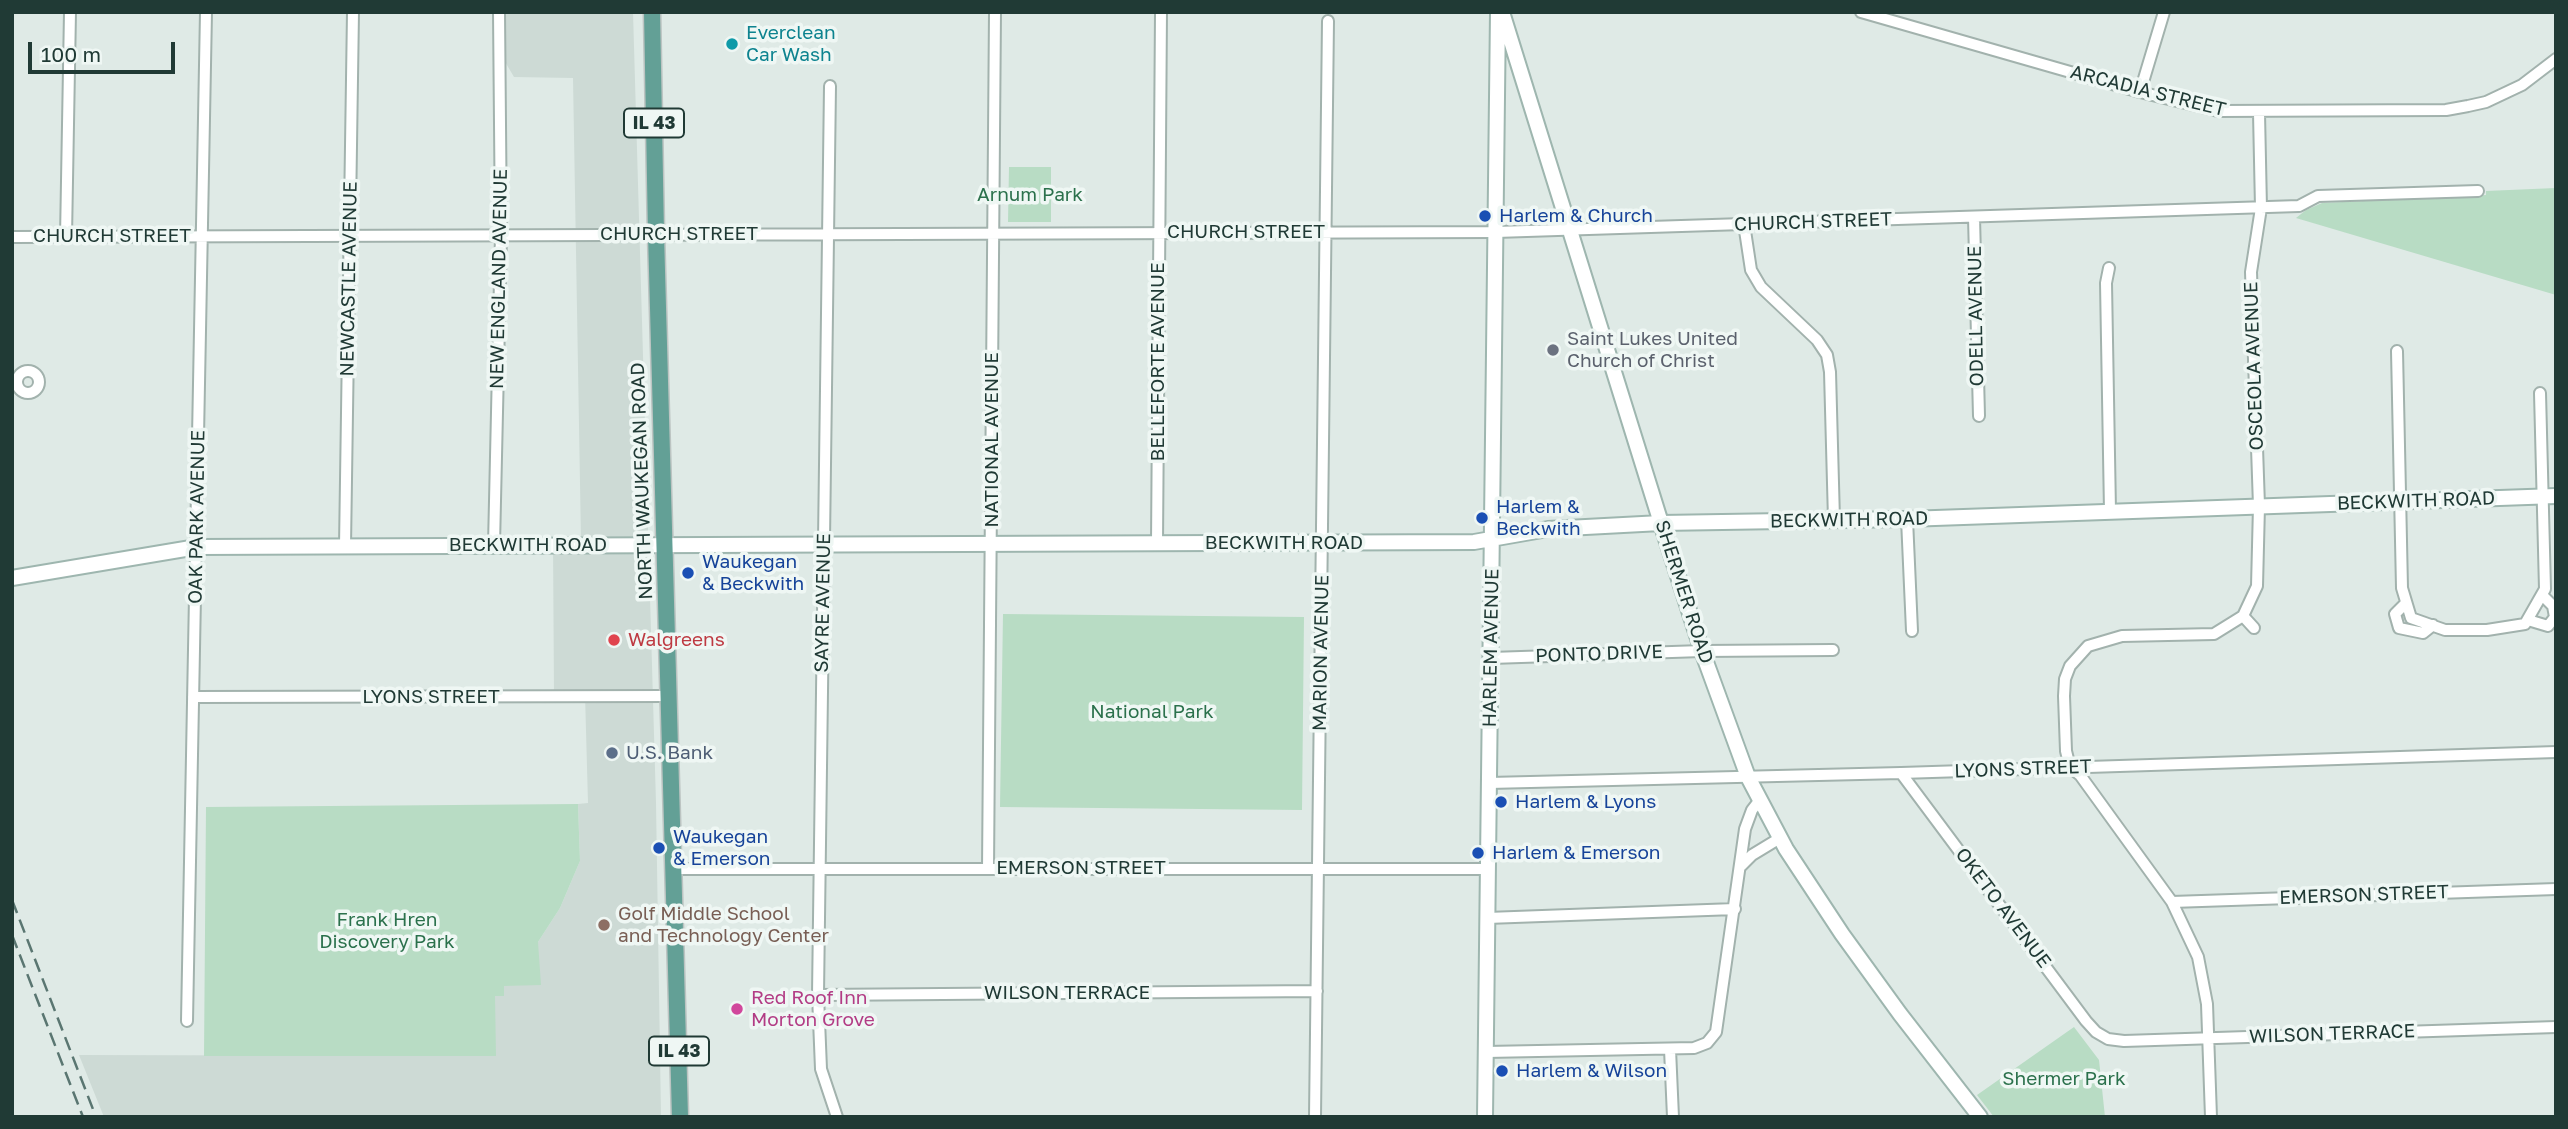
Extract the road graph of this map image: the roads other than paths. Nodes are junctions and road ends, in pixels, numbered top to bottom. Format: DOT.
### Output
graph roads {
  1 [pos="70,12"];
  2 [pos="206,12"];
  3 [pos="353,12"];
  4 [pos="499,12"];
  5 [pos="652,12"];
  6 [pos="995,12"];
  7 [pos="1161,12"];
  8 [pos="1500,12"];
  9 [pos="1861,12"];
  10 [pos="2164,12"];
  11 [pos="1328,21"];
  12 [pos="2556,60"];
  13 [pos="831,86"];
  14 [pos="2140,92"];
  15 [pos="2259,113"];
  16 [pos="2477,191"];
  17 [pos="2260,208"];
  18 [pos="1974,217"];
  19 [pos="1744,224"];
  20 [pos="1569,229"];
  21 [pos="1325,232"];
  22 [pos="1496,232"];
  23 [pos="828,233"];
  24 [pos="993,233"];
  25 [pos="1159,233"];
  26 [pos="656,234"];
  27 [pos="349,235"];
  28 [pos="500,235"];
  29 [pos="202,236"];
  30 [pos="12,237"];
  31 [pos="66,237"];
  32 [pos="2109,268"];
  33 [pos="2397,351"];
  34 [pos="2540,393"];
  35 [pos="1979,416"];
  36 [pos="2549,496"];
  37 [pos="2400,501"];
  38 [pos="2259,506"];
  39 [pos="2110,511"];
  40 [pos="1908,519"];
  41 [pos="1833,520"];
  42 [pos="1661,523"];
  43 [pos="1492,539"];
  44 [pos="1157,543"];
  45 [pos="1322,543"];
  46 [pos="824,544"];
  47 [pos="991,544"];
  48 [pos="494,545"];
  49 [pos="664,545"];
  50 [pos="345,546"];
  51 [pos="197,547"];
  52 [pos="12,578"];
  53 [pos="2542,595"];
  54 [pos="2243,616"];
  55 [pos="2528,620"];
  56 [pos="2254,628"];
  57 [pos="1912,631"];
  58 [pos="2069,646"];
  59 [pos="1833,650"];
  60 [pos="1702,651"];
  61 [pos="2078,655"];
  62 [pos="1491,658"];
  63 [pos="670,696"];
  64 [pos="193,697"];
  65 [pos="2556,752"];
  66 [pos="2070,767"];
  67 [pos="1901,774"];
  68 [pos="1748,777"];
  69 [pos="1489,783"];
  70 [pos="1759,801"];
  71 [pos="1780,838"];
  72 [pos="1741,866"];
  73 [pos="988,868"];
  74 [pos="675,869"];
  75 [pos="1318,869"];
  76 [pos="1488,869"];
  77 [pos="820,870"];
  78 [pos="2556,888"];
  79 [pos="2172,902"];
  80 [pos="1735,909"];
  81 [pos="1488,918"];
  82 [pos="1317,991"];
  83 [pos="818,995"];
  84 [pos="187,1021"];
  85 [pos="2556,1027"];
  86 [pos="2209,1038"];
  87 [pos="2108,1039"];
  88 [pos="1670,1049"];
  89 [pos="1486,1052"];
  90 [pos="680,1117"];
  91 [pos="837,1117"];
  92 [pos="1315,1117"];
  93 [pos="1485,1117"];
  94 [pos="1673,1117"];
  95 [pos="1980,1117"];
  96 [pos="2211,1117"];
  1 -- 31 [label="street"];
  2 -- 29 [label="street, OAK PARK AVENUE"];
  3 -- 27 [label="street, NEWCASTLE AVENUE"];
  4 -- 28 [label="street, NEW ENGLAND AVENUE"];
  5 -- 26 [label="main road, NORTH WAUKEGAN ROAD / IL 43"];
  6 -- 24 [label="street, NATIONAL AVENUE"];
  7 -- 25 [label="street, BELLEFORTE AVENUE"];
  8 -- 20 [label="street, SHERMER ROAD"];
  8 -- 22 [label="street, HARLEM AVENUE"];
  9 -- 14 [label="street, ARCADIA STREET"];
  10 -- 14 [label="street"];
  11 -- 21 [label="street, MARION AVENUE"];
  12 -- 15 [label="street, ARCADIA STREET"];
  13 -- 23 [label="street, SAYRE AVENUE"];
  14 -- 15 [label="street, ARCADIA STREET"];
  15 -- 17 [label="street, OSCEOLA AVENUE"];
  16 -- 17 [label="street, CHURCH STREET"];
  17 -- 18 [label="street, CHURCH STREET"];
  17 -- 38 [label="street, OSCEOLA AVENUE"];
  18 -- 19 [label="street, CHURCH STREET"];
  18 -- 35 [label="street, ODELL AVENUE"];
  19 -- 20 [label="street, CHURCH STREET"];
  19 -- 41 [label="street"];
  20 -- 22 [label="street, CHURCH STREET"];
  20 -- 42 [label="street, SHERMER ROAD"];
  21 -- 22 [label="street, CHURCH STREET"];
  21 -- 25 [label="street, CHURCH STREET"];
  21 -- 45 [label="street, MARION AVENUE"];
  22 -- 43 [label="street, HARLEM AVENUE"];
  23 -- 24 [label="street, CHURCH STREET"];
  23 -- 26 [label="street, CHURCH STREET"];
  23 -- 46 [label="street, SAYRE AVENUE"];
  24 -- 25 [label="street, CHURCH STREET"];
  24 -- 47 [label="street, NATIONAL AVENUE"];
  25 -- 44 [label="street, BELLEFORTE AVENUE"];
  26 -- 28 [label="street, CHURCH STREET"];
  26 -- 49 [label="main road, NORTH WAUKEGAN ROAD / IL 43"];
  27 -- 28 [label="street, CHURCH STREET"];
  27 -- 29 [label="street, CHURCH STREET"];
  27 -- 50 [label="street, NEWCASTLE AVENUE"];
  28 -- 48 [label="street, NEW ENGLAND AVENUE"];
  29 -- 31 [label="street, CHURCH STREET"];
  29 -- 51 [label="street, OAK PARK AVENUE"];
  30 -- 31 [label="street, CHURCH STREET"];
  32 -- 39 [label="street"];
  33 -- 37 [label="street"];
  34 -- 36 [label="street"];
  36 -- 37 [label="street, BECKWITH ROAD"];
  36 -- 53 [label="street"];
  37 -- 38 [label="street, BECKWITH ROAD"];
  37 -- 55 [label="street"];
  38 -- 39 [label="street, BECKWITH ROAD"];
  38 -- 54 [label="street, OSCEOLA AVENUE"];
  39 -- 40 [label="street, BECKWITH ROAD"];
  40 -- 41 [label="street, BECKWITH ROAD"];
  40 -- 57 [label="street"];
  41 -- 42 [label="street, BECKWITH ROAD"];
  42 -- 43 [label="street, BECKWITH ROAD"];
  42 -- 60 [label="street, SHERMER ROAD"];
  43 -- 45 [label="street, BECKWITH ROAD"];
  43 -- 62 [label="street, HARLEM AVENUE"];
  44 -- 45 [label="street, BECKWITH ROAD"];
  44 -- 47 [label="street, BECKWITH ROAD"];
  45 -- 75 [label="street, MARION AVENUE"];
  46 -- 47 [label="street, BECKWITH ROAD"];
  46 -- 49 [label="street, BECKWITH ROAD"];
  46 -- 77 [label="street, SAYRE AVENUE"];
  47 -- 73 [label="street, NATIONAL AVENUE"];
  48 -- 49 [label="street, BECKWITH ROAD"];
  48 -- 50 [label="street, BECKWITH ROAD"];
  49 -- 63 [label="main road, NORTH WAUKEGAN ROAD / IL 43"];
  50 -- 51 [label="street, BECKWITH ROAD"];
  51 -- 52 [label="street, BECKWITH ROAD"];
  51 -- 64 [label="street, OAK PARK AVENUE"];
  53 -- 55 [label="street"];
  53 -- 55 [label="street"];
  54 -- 56 [label="street"];
  54 -- 61 [label="street"];
  58 -- 61 [label="street"];
  59 -- 60 [label="street, PONTO DRIVE"];
  60 -- 62 [label="street, PONTO DRIVE"];
  60 -- 68 [label="street, SHERMER ROAD"];
  61 -- 66 [label="street"];
  62 -- 69 [label="street, HARLEM AVENUE"];
  63 -- 64 [label="street, LYONS STREET"];
  63 -- 74 [label="main road, NORTH WAUKEGAN ROAD / IL 43"];
  64 -- 84 [label="street, OAK PARK AVENUE"];
  65 -- 66 [label="street, LYONS STREET"];
  66 -- 67 [label="street, LYONS STREET"];
  66 -- 79 [label="street"];
  67 -- 68 [label="street, LYONS STREET"];
  67 -- 87 [label="street, OKETO AVENUE"];
  68 -- 69 [label="street, LYONS STREET"];
  68 -- 70 [label="street, SHERMER ROAD"];
  69 -- 76 [label="street, HARLEM AVENUE"];
  70 -- 71 [label="street, SHERMER ROAD"];
  70 -- 72 [label="street"];
  71 -- 72 [label="street"];
  71 -- 95 [label="street, SHERMER ROAD"];
  72 -- 80 [label="street"];
  73 -- 75 [label="street, EMERSON STREET"];
  73 -- 77 [label="street, EMERSON STREET"];
  74 -- 77 [label="street, EMERSON STREET"];
  74 -- 90 [label="main road, NORTH WAUKEGAN ROAD / IL 43"];
  75 -- 76 [label="street, EMERSON STREET"];
  75 -- 82 [label="street, MARION AVENUE"];
  76 -- 81 [label="street, HARLEM AVENUE"];
  77 -- 83 [label="street, SAYRE AVENUE"];
  78 -- 79 [label="street, EMERSON STREET"];
  79 -- 86 [label="street"];
  80 -- 81 [label="street"];
  80 -- 88 [label="street"];
  81 -- 89 [label="street, HARLEM AVENUE"];
  82 -- 83 [label="street, WILSON TERRACE"];
  82 -- 92 [label="street, MARION AVENUE"];
  83 -- 91 [label="street, SAYRE AVENUE"];
  85 -- 86 [label="street, WILSON TERRACE"];
  86 -- 87 [label="street, WILSON TERRACE"];
  86 -- 96 [label="street"];
  88 -- 89 [label="street"];
  88 -- 94 [label="street"];
  89 -- 93 [label="street, HARLEM AVENUE"];
}
